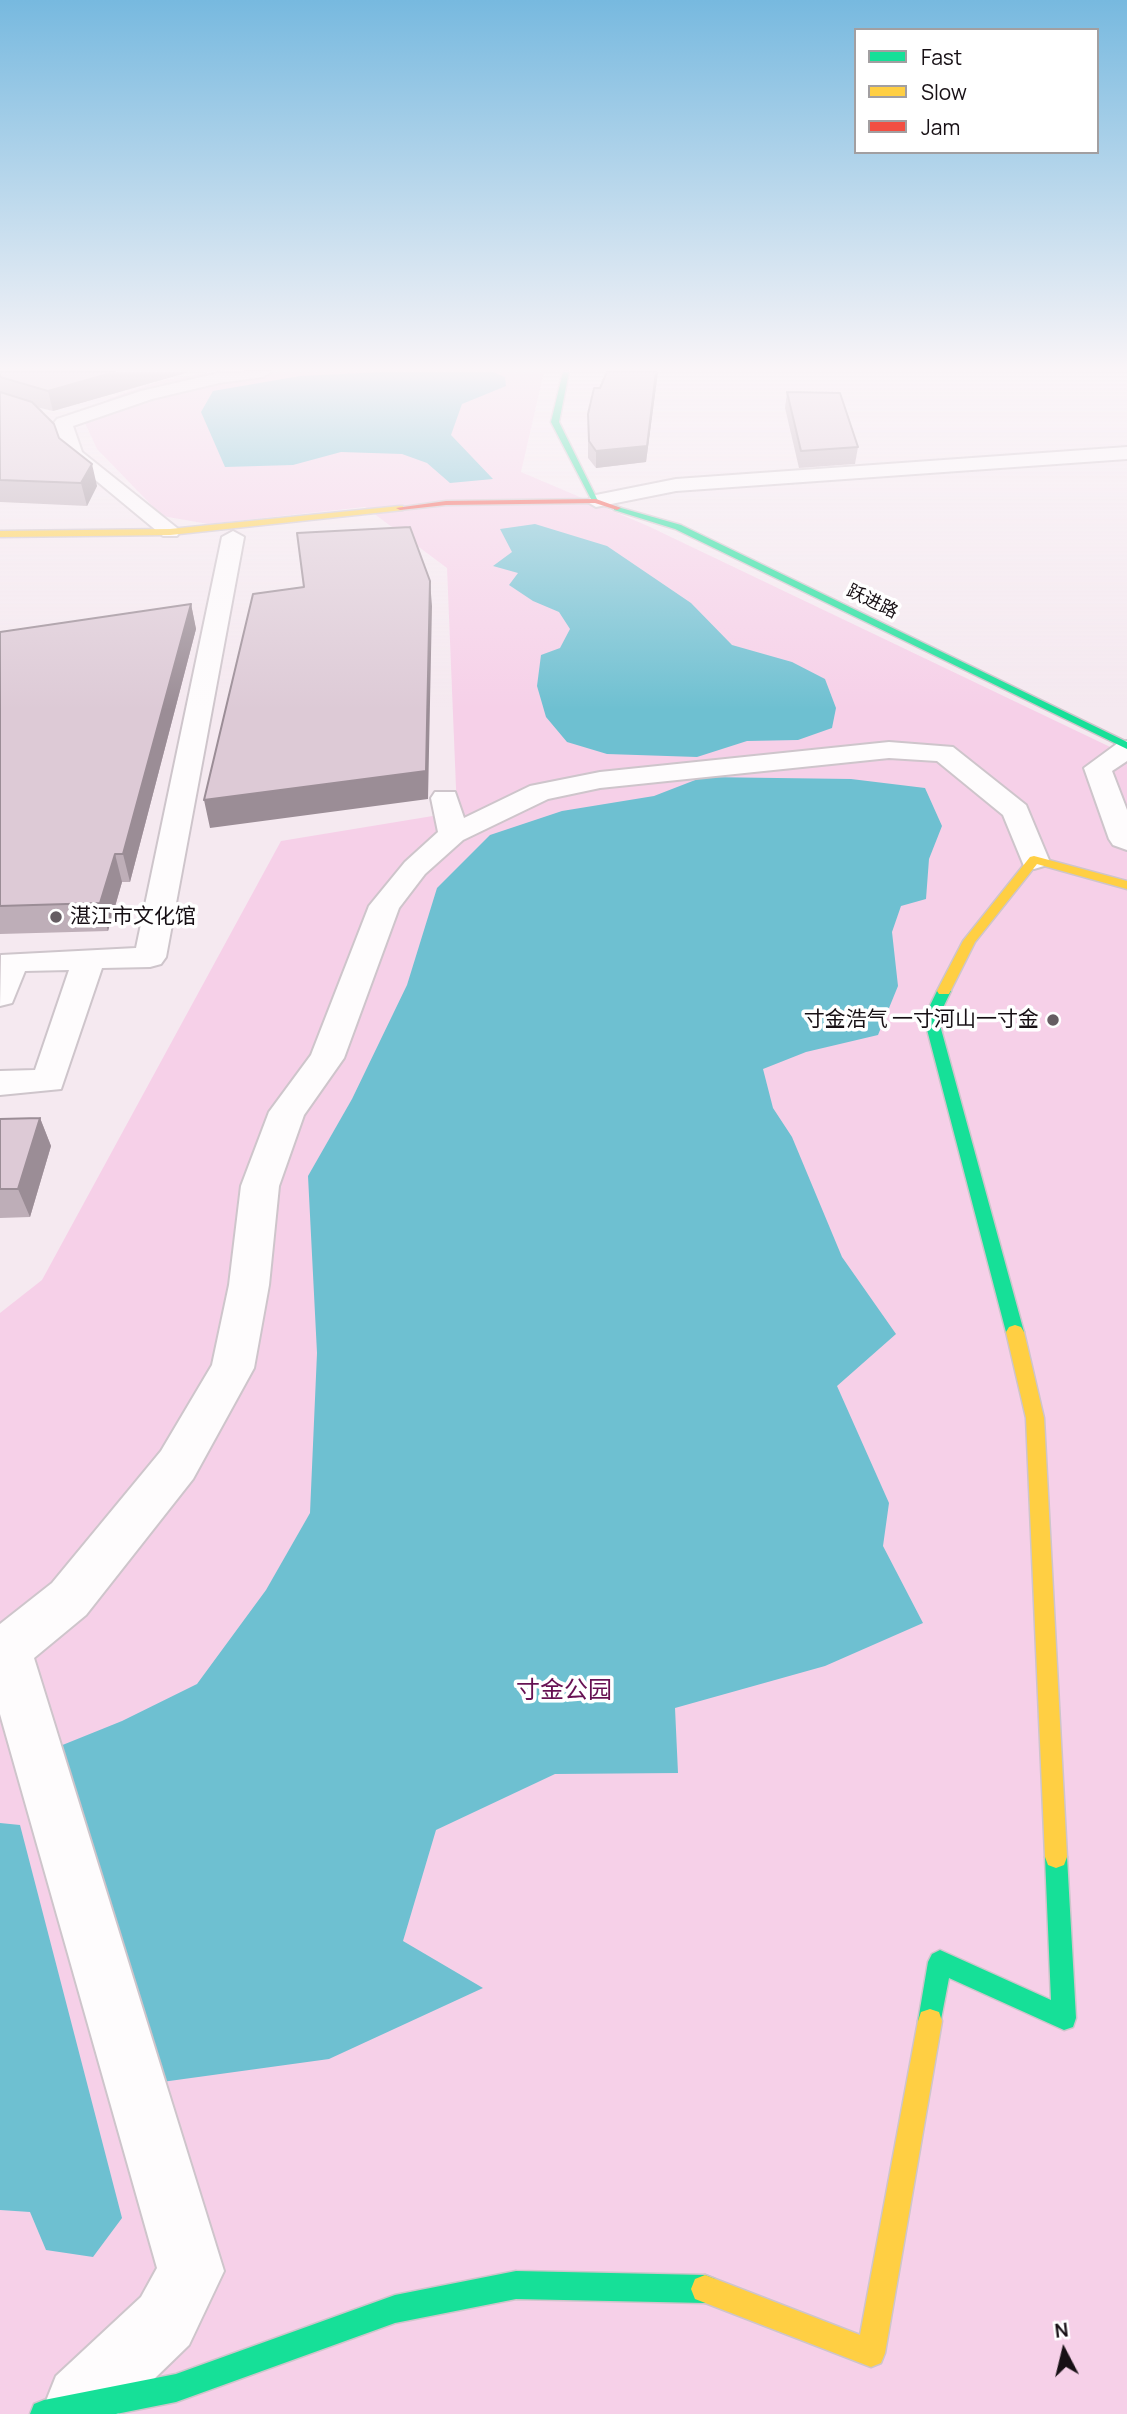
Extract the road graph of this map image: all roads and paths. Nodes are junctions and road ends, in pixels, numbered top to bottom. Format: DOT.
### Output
graph roads {
  1 [pos="111,485"];
  2 [pos="588,485"];
  3 [pos="681,485"];
  4 [pos="597,501"];
  5 [pos="170,532"];
  6 [pos="0,534"];
  7 [pos="233,537"];
  8 [pos="0,545"];
  9 [pos="1127,748"];
  10 [pos="1127,841"];
  11 [pos="1034,860"];
  12 [pos="1127,885"];
  13 [pos="89,959"];
  14 [pos="0,996"];
  15 [pos="0,1083"];
  16 [pos="3,1652"];
  17 [pos="59,2411"];
  1 -- 5 [label="street"];
  2 -- 4 [label="main road"];
  3 -- 4 [label="street"];
  4 -- 5 [label="main road"];
  4 -- 7 [label="main road"];
  4 -- 9 [label="main road, 跃进路"];
  5 -- 6 [label="main road"];
  7 -- 8 [label="main road"];
  7 -- 13 [label="street"];
  9 -- 10 [label="street"];
  11 -- 12 [label="main road"];
  11 -- 16 [label="street"];
  11 -- 17 [label="main road"];
  13 -- 14 [label="street"];
  13 -- 15 [label="street"];
  16 -- 17 [label="street"];
}
